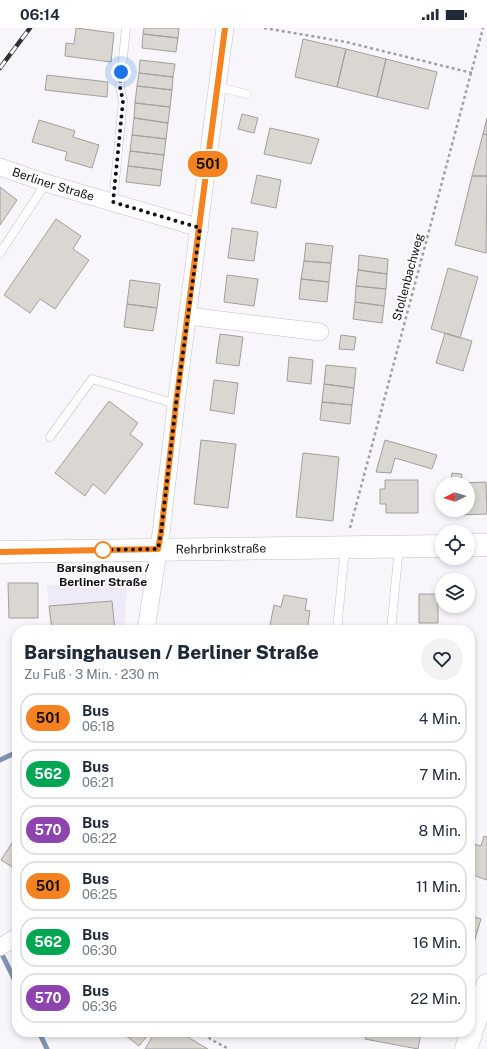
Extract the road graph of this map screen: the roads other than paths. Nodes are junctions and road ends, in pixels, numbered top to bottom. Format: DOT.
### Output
graph roads {
  1 [pos="126,28"];
  2 [pos="225,28"];
  3 [pos="218,87"];
  4 [pos="247,94"];
  5 [pos="0,167"];
  6 [pos="46,183"];
  7 [pos="113,202"];
  8 [pos="200,228"];
  9 [pos="0,253"];
  10 [pos="188,316"];
  11 [pos="320,332"];
  12 [pos="176,404"];
  13 [pos="50,437"];
  14 [pos="347,539"];
  15 [pos="475,545"];
  16 [pos="487,545"];
  17 [pos="400,546"];
  18 [pos="435,546"];
  19 [pos="158,549"];
  20 [pos="0,552"];
  21 [pos="147,625"];
  22 [pos="338,625"];
  23 [pos="392,625"];
  24 [pos="487,985"];
  25 [pos="475,1022"];
  26 [pos="470,1037"];
  27 [pos="466,1049"];
  1 -- 7 [label="lane"];
  2 -- 3 [label="street"];
  3 -- 4 [label="lane"];
  3 -- 8 [label="street"];
  5 -- 6 [label="street, Berliner Straße"];
  6 -- 7 [label="street, Berliner Straße"];
  6 -- 9 [label="lane"];
  7 -- 8 [label="street, Berliner Straße"];
  8 -- 10 [label="street"];
  10 -- 11 [label="street"];
  10 -- 12 [label="street"];
  12 -- 13 [label="lane"];
  12 -- 19 [label="street"];
  14 -- 17 [label="main road, Rehrbrinkstraße"];
  14 -- 19 [label="main road, Rehrbrinkstraße"];
  14 -- 22 [label="lane"];
  15 -- 16 [label="main road"];
  17 -- 18 [label="main road, Rehrbrinkstraße"];
  17 -- 23 [label="lane"];
  19 -- 20 [label="main road, Rehrbrinkstraße"];
  19 -- 21 [label="street"];
  24 -- 25 [label="main road"];
  26 -- 27 [label="main road"];
}
